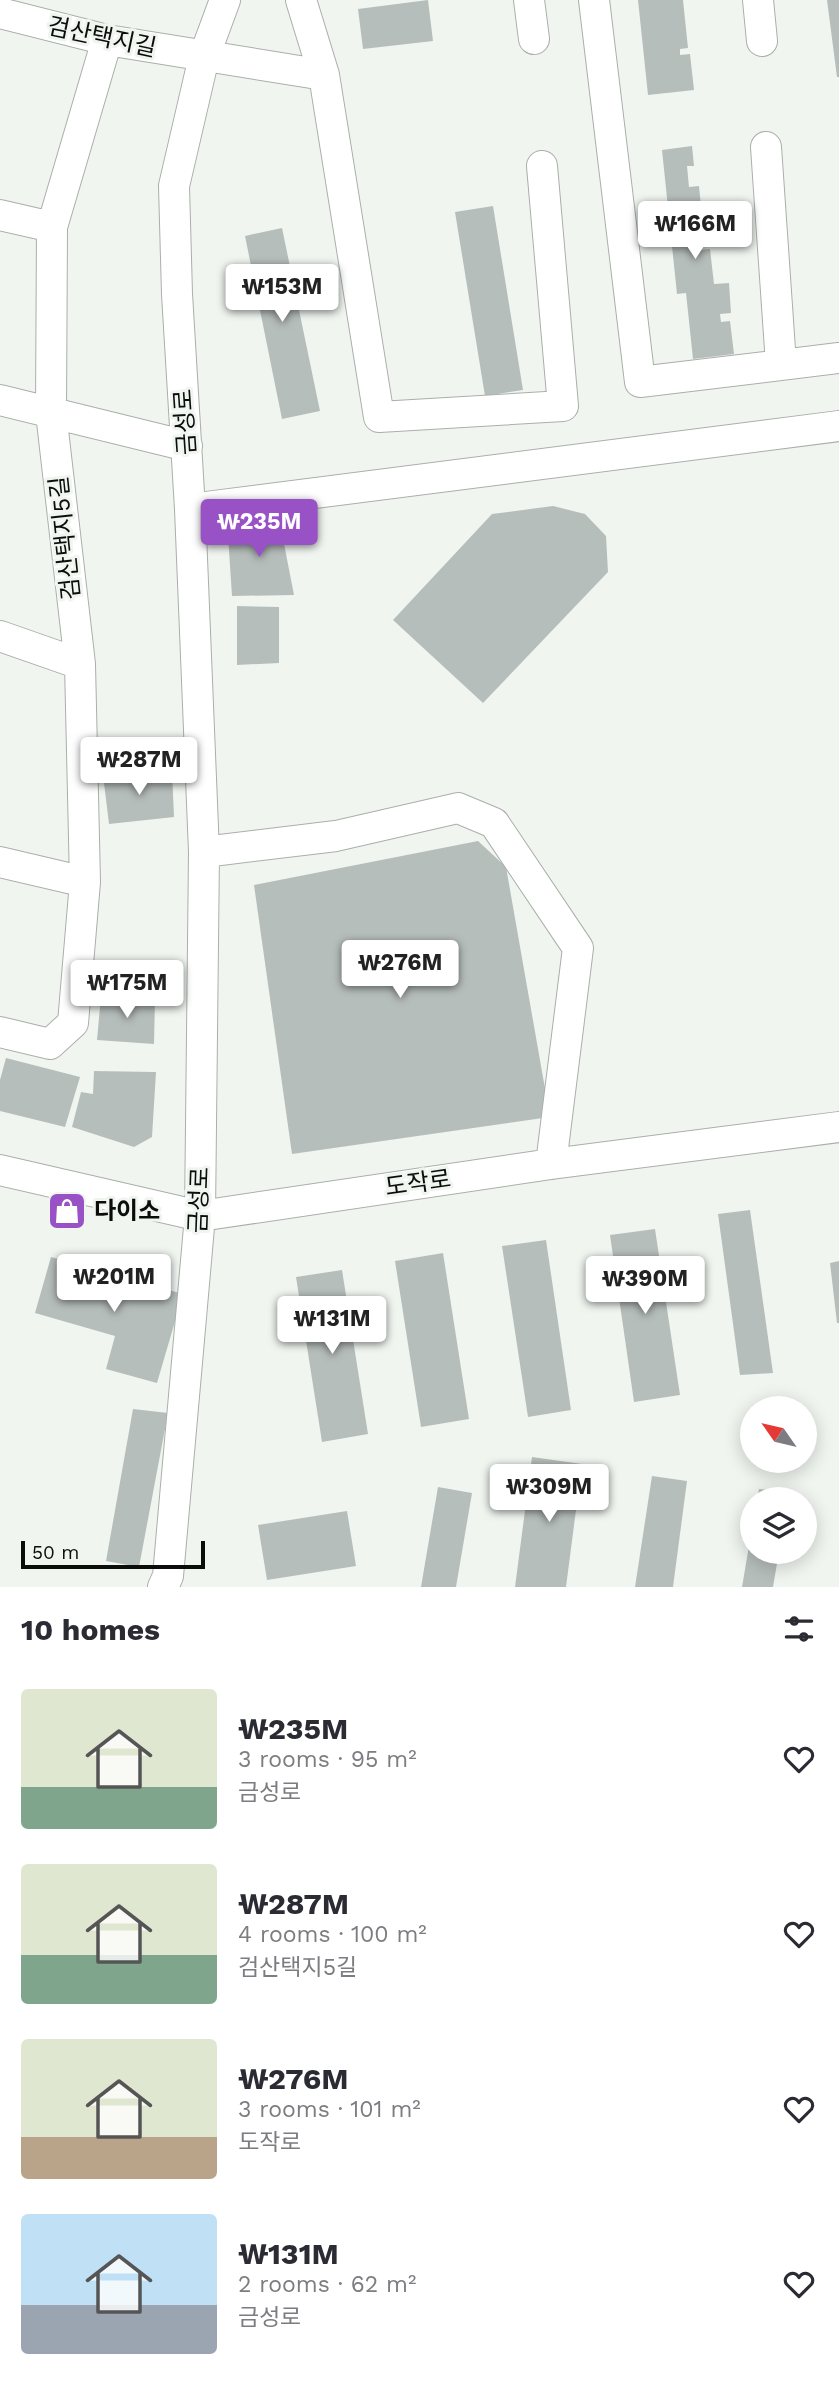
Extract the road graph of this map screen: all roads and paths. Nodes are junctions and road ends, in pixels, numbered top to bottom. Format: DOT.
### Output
graph roads {
  1 [pos="225,0"];
  2 [pos="301,0"];
  3 [pos="529,0"];
  4 [pos="594,0"];
  5 [pos="758,0"];
  6 [pos="0,13"];
  7 [pos="534,39"];
  8 [pos="107,40"];
  9 [pos="762,41"];
  10 [pos="204,57"];
  11 [pos="324,75"];
  12 [pos="766,147"];
  13 [pos="542,166"];
  14 [pos="0,215"];
  15 [pos="52,227"];
  16 [pos="839,358"];
  17 [pos="781,363"];
  18 [pos="0,400"];
  19 [pos="51,413"];
  20 [pos="839,426"];
  21 [pos="187,446"];
  22 [pos="190,509"];
  23 [pos="0,635"];
  24 [pos="80,664"];
  25 [pos="204,852"];
  26 [pos="0,862"];
  27 [pos="85,881"];
  28 [pos="0,1031"];
  29 [pos="839,1127"];
  30 [pos="551,1164"];
  31 [pos="0,1170"];
  32 [pos="200,1216"];
  33 [pos="172,1583"];
  1 -- 10 [label="street, 금성로"];
  2 -- 11 [label="street"];
  3 -- 7 [label="street"];
  4 -- 17 [label="street"];
  5 -- 9 [label="street"];
  6 -- 8 [label="street, 검산택지길"];
  8 -- 10 [label="street, 검산택지길"];
  8 -- 15 [label="street, 검산택지5길"];
  10 -- 11 [label="street, 검산택지길"];
  10 -- 21 [label="street, 금성로"];
  11 -- 13 [label="street"];
  12 -- 17 [label="street"];
  14 -- 15 [label="street"];
  15 -- 19 [label="street, 검산택지5길"];
  16 -- 17 [label="street"];
  18 -- 19 [label="street"];
  19 -- 21 [label="street"];
  19 -- 24 [label="street, 검산택지5길"];
  20 -- 22 [label="street"];
  21 -- 22 [label="street, 금성로"];
  22 -- 25 [label="street, 금성로"];
  23 -- 24 [label="street"];
  24 -- 27 [label="street, 검산택지5길"];
  25 -- 30 [label="street"];
  25 -- 32 [label="street, 금성로"];
  26 -- 27 [label="street"];
  27 -- 28 [label="street, 검산택지5길"];
  29 -- 30 [label="street, 도작로"];
  30 -- 32 [label="street, 도작로"];
  31 -- 32 [label="street, 도작로"];
  32 -- 33 [label="street, 금성로"];
}
